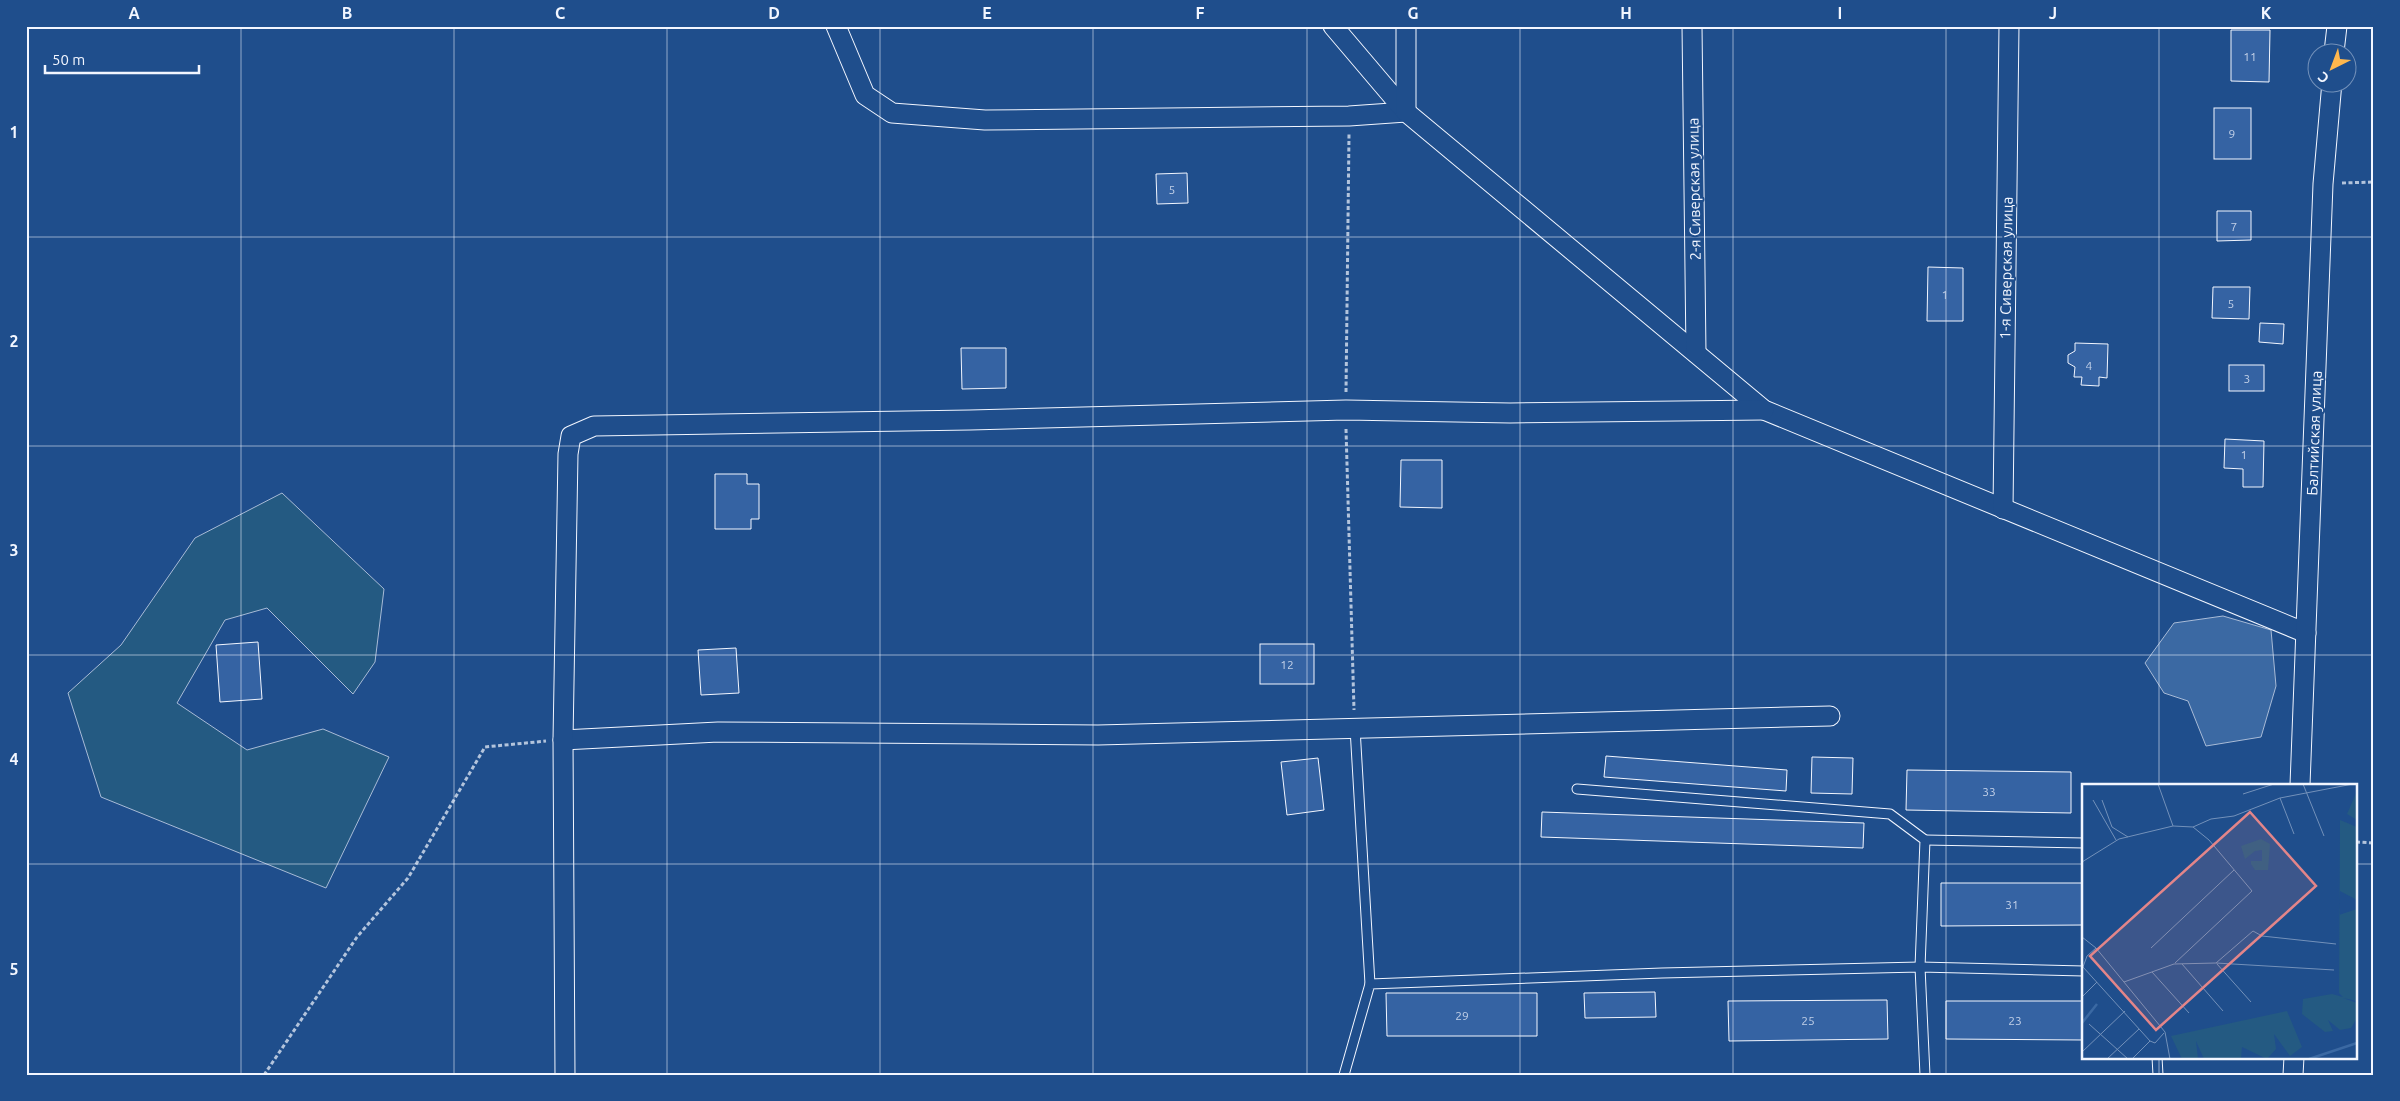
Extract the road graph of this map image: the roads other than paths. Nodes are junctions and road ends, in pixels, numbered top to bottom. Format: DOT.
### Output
graph roads {
  1 [pos="836,26"];
  2 [pos="1333,26"];
  3 [pos="1406,26"];
  4 [pos="1692,26"];
  5 [pos="2009,26"];
  6 [pos="2336,26"];
  7 [pos="2335,42"];
  8 [pos="2331,92"];
  9 [pos="1406,112"];
  10 [pos="1696,352"];
  11 [pos="1764,410"];
  12 [pos="2002,509"];
  13 [pos="2306,633"];
  14 [pos="1830,716"];
  15 [pos="1355,728"];
  16 [pos="563,740"];
  17 [pos="2300,784"];
  18 [pos="1577,789"];
  19 [pos="1925,840"];
  20 [pos="2082,843"];
  21 [pos="1920,967"];
  22 [pos="2082,971"];
  23 [pos="1370,984"];
  24 [pos="2157,1058"];
  25 [pos="2294,1058"];
  26 [pos="565,1075"];
  27 [pos="1344,1075"];
  28 [pos="1925,1075"];
  29 [pos="2158,1075"];
  30 [pos="2293,1075"];
  1 -- 9 [label="street"];
  2 -- 9 [label="street"];
  3 -- 9 [label="street"];
  4 -- 10 [label="street, 2-я Сиверская улица"];
  5 -- 12 [label="street, 1-я Сиверская улица"];
  6 -- 7 [label="street"];
  8 -- 13 [label="street, Балтийская улица"];
  9 -- 10 [label="street"];
  10 -- 11 [label="street"];
  11 -- 12 [label="street"];
  11 -- 16 [label="street"];
  12 -- 13 [label="street"];
  13 -- 17 [label="street, Балтийская улица"];
  14 -- 15 [label="street"];
  15 -- 16 [label="street"];
  15 -- 23 [label="lane"];
  16 -- 26 [label="street"];
  18 -- 19 [label="lane"];
  19 -- 20 [label="lane"];
  19 -- 21 [label="lane"];
  21 -- 22 [label="lane"];
  21 -- 23 [label="lane"];
  21 -- 28 [label="lane"];
  23 -- 27 [label="lane"];
  24 -- 29 [label="lane"];
  25 -- 30 [label="street"];
}
